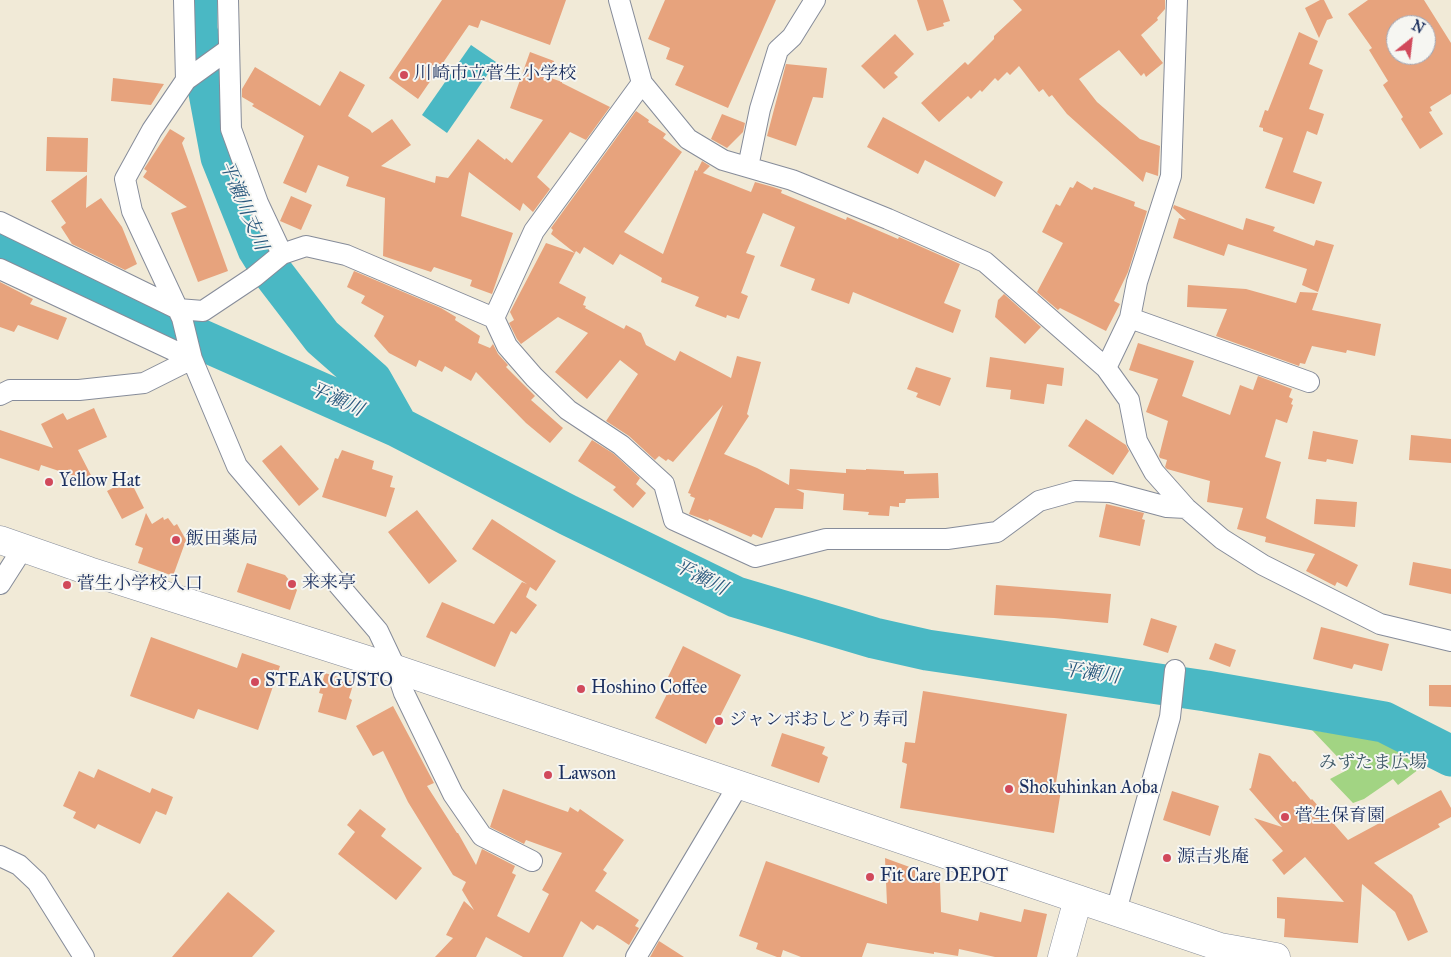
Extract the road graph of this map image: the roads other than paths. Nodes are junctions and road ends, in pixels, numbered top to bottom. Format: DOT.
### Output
graph roads {
  1 [pos="184,0"];
  2 [pos="228,0"];
  3 [pos="618,0"];
  4 [pos="814,0"];
  5 [pos="1177,0"];
  6 [pos="229,49"];
  7 [pos="186,80"];
  8 [pos="642,83"];
  9 [pos="748,167"];
  10 [pos="0,222"];
  11 [pos="282,254"];
  12 [pos="0,269"];
  13 [pos="180,313"];
  14 [pos="494,318"];
  15 [pos="1130,318"];
  16 [pos="192,356"];
  17 [pos="1106,368"];
  18 [pos="1309,382"];
  19 [pos="0,395"];
  20 [pos="1186,508"];
  21 [pos="12,544"];
  22 [pos="0,584"];
  23 [pos="1451,641"];
  24 [pos="396,669"];
  25 [pos="1175,674"];
  26 [pos="739,784"];
  27 [pos="0,856"];
  28 [pos="532,861"];
  29 [pos="1078,899"];
  30 [pos="1116,911"];
  31 [pos="84,957"];
  32 [pos="636,957"];
  33 [pos="1062,957"];
  34 [pos="1276,957"];
  1 -- 7 [label="street"];
  2 -- 6 [label="street"];
  3 -- 8 [label="street"];
  4 -- 9 [label="street"];
  5 -- 15 [label="street"];
  6 -- 7 [label="street"];
  6 -- 11 [label="street"];
  7 -- 13 [label="street"];
  8 -- 9 [label="street"];
  8 -- 14 [label="street"];
  9 -- 17 [label="street"];
  10 -- 13 [label="street"];
  11 -- 13 [label="street"];
  11 -- 14 [label="street"];
  12 -- 16 [label="street"];
  13 -- 16 [label="street"];
  14 -- 20 [label="street"];
  15 -- 17 [label="street"];
  15 -- 18 [label="street"];
  16 -- 19 [label="street"];
  16 -- 24 [label="street"];
  17 -- 20 [label="street"];
  20 -- 23 [label="street"];
  21 -- 22 [label="street"];
  21 -- 24 [label="street"];
  24 -- 26 [label="street"];
  24 -- 28 [label="street"];
  25 -- 30 [label="street"];
  26 -- 29 [label="street"];
  26 -- 32 [label="street"];
  27 -- 31 [label="street"];
  29 -- 30 [label="street"];
  29 -- 33 [label="street"];
  30 -- 34 [label="street"];
}
